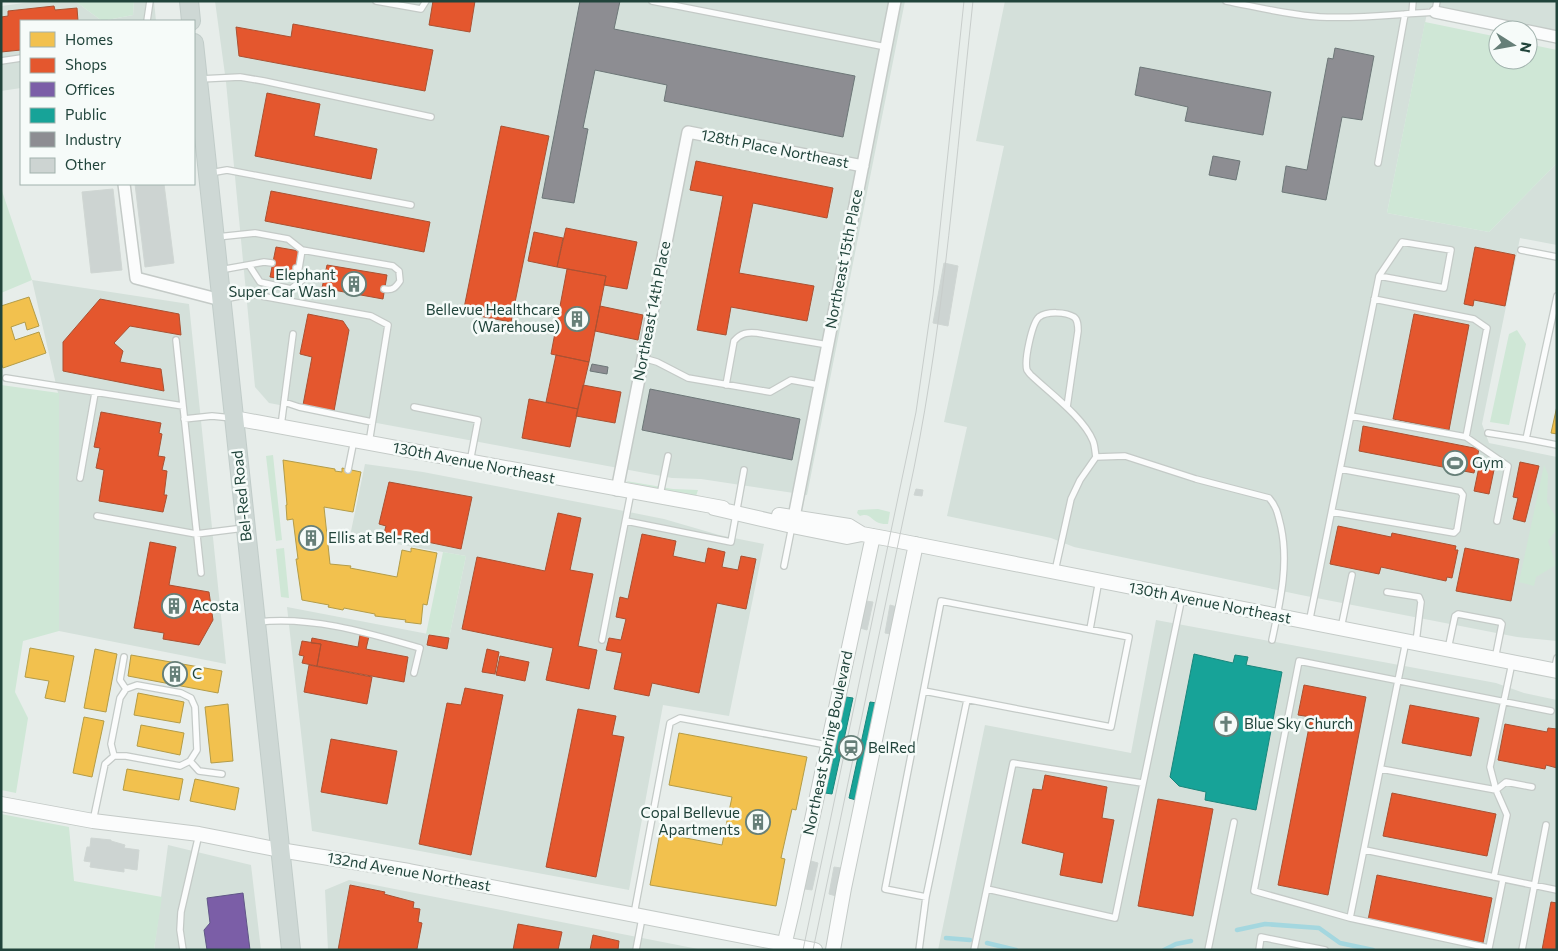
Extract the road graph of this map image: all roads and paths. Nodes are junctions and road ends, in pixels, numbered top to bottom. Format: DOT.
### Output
graph roads {
  1 [pos="150,1"];
  2 [pos="189,1"];
  3 [pos="376,1"];
  4 [pos="426,1"];
  5 [pos="652,1"];
  6 [pos="883,1"];
  7 [pos="1226,1"];
  8 [pos="1413,1"];
  9 [pos="895,2"];
  10 [pos="1436,7"];
  11 [pos="1412,13"];
  12 [pos="1405,14"];
  13 [pos="147,20"];
  14 [pos="192,20"];
  15 [pos="1488,21"];
  16 [pos="1538,33"];
  17 [pos="1557,37"];
  18 [pos="886,47"];
  19 [pos="195,52"];
  20 [pos="20,58"];
  21 [pos="1,61"];
  22 [pos="198,79"];
  23 [pos="432,117"];
  24 [pos="688,132"];
  25 [pos="1378,163"];
  26 [pos="863,166"];
  27 [pos="208,173"];
  28 [pos="124,185"];
  29 [pos="410,205"];
  30 [pos="215,237"];
  31 [pos="302,250"];
  32 [pos="1521,250"];
  33 [pos="1557,257"];
  34 [pos="272,263"];
  35 [pos="249,265"];
  36 [pos="296,268"];
  37 [pos="218,270"];
  38 [pos="1379,276"];
  39 [pos="324,279"];
  40 [pos="384,290"];
  41 [pos="1557,296"];
  42 [pos="1374,299"];
  43 [pos="221,300"];
  44 [pos="1549,332"];
  45 [pos="1557,333"];
  46 [pos="293,334"];
  47 [pos="176,340"];
  48 [pos="828,345"];
  49 [pos="643,358"];
  50 [pos="6,378"];
  51 [pos="726,385"];
  52 [pos="820,385"];
  53 [pos="95,393"];
  54 [pos="284,402"];
  55 [pos="183,406"];
  56 [pos="414,407"];
  57 [pos="1067,407"];
  58 [pos="1351,416"];
  59 [pos="234,418"];
  60 [pos="184,419"];
  61 [pos="372,422"];
  62 [pos="281,426"];
  63 [pos="1488,432"];
  64 [pos="1466,437"];
  65 [pos="1526,439"];
  66 [pos="354,440"];
  67 [pos="369,443"];
  68 [pos="1557,445"];
  69 [pos="668,456"];
  70 [pos="1096,457"];
  71 [pos="470,462"];
  72 [pos="1340,469"];
  73 [pos="348,470"];
  74 [pos="744,470"];
  75 [pos="80,478"];
  76 [pos="624,491"];
  77 [pos="659,498"];
  78 [pos="736,512"];
  79 [pos="1332,512"];
  80 [pos="97,516"];
  81 [pos="626,521"];
  82 [pos="1497,521"];
  83 [pos="793,522"];
  84 [pos="246,528"];
  85 [pos="196,534"];
  86 [pos="868,535"];
  87 [pos="916,544"];
  88 [pos="784,566"];
  89 [pos="1055,571"];
  90 [pos="201,573"];
  91 [pos="1352,574"];
  92 [pos="1099,580"];
  93 [pos="1387,592"];
  94 [pos="1182,597"];
  95 [pos="1277,616"];
  96 [pos="256,622"];
  97 [pos="1309,622"];
  98 [pos="1341,628"];
  99 [pos="1090,629"];
  100 [pos="602,640"];
  101 [pos="1272,640"];
  102 [pos="1411,642"];
  103 [pos="1448,649"];
  104 [pos="124,657"];
  105 [pos="1495,659"];
  106 [pos="1512,663"];
  107 [pos="1556,666"];
  108 [pos="414,673"];
  109 [pos="1398,680"];
  110 [pos="126,689"];
  111 [pos="924,691"];
  112 [pos="967,700"];
  113 [pos="1504,701"];
  114 [pos="1551,711"];
  115 [pos="828,745"];
  116 [pos="114,756"];
  117 [pos="190,761"];
  118 [pos="1381,770"];
  119 [pos="222,774"];
  120 [pos="1142,783"];
  121 [pos="1532,787"];
  122 [pos="1496,790"];
  123 [pos="1,804"];
  124 [pos="93,821"];
  125 [pos="1234,822"];
  126 [pos="1546,825"];
  127 [pos="199,834"];
  128 [pos="280,850"];
  129 [pos="1365,850"];
  130 [pos="1494,877"];
  131 [pos="1503,879"];
  132 [pos="1534,886"];
  133 [pos="987,888"];
  134 [pos="1557,890"];
  135 [pos="926,897"];
  136 [pos="638,914"];
  137 [pos="1350,918"];
  138 [pos="783,947"];
  139 [pos="183,950"];
  140 [pos="291,950"];
  141 [pos="636,950"];
  142 [pos="815,950"];
  143 [pos="833,950"];
  144 [pos="919,950"];
  145 [pos="974,950"];
  146 [pos="1208,950"];
  147 [pos="1259,950"];
  148 [pos="1325,950"];
  149 [pos="1522,950"];
  1 -- 13 [label="lane"];
  2 -- 14 [label="main road"];
  3 -- 4 [label="lane"];
  5 -- 18 [label="lane"];
  6 -- 9 [label="street"];
  7 -- 12 [label="lane"];
  8 -- 11 [label="lane"];
  9 -- 18 [label="street, Northeast 15th Place"];
  10 -- 11 [label="lane"];
  10 -- 15 [label="street"];
  11 -- 12 [label="lane"];
  12 -- 25 [label="lane"];
  16 -- 17 [label="street"];
  18 -- 26 [label="street, Northeast 15th Place"];
  19 -- 22 [label="main road, Bel-Red Road"];
  20 -- 21 [label="lane"];
  22 -- 23 [label="lane"];
  22 -- 27 [label="main road, Bel-Red Road"];
  24 -- 26 [label="street, 128th Place Northeast"];
  24 -- 49 [label="street, Northeast 14th Place"];
  26 -- 48 [label="street, Northeast 15th Place"];
  27 -- 29 [label="lane"];
  27 -- 30 [label="main road, Bel-Red Road"];
  28 -- 43 [label="street"];
  30 -- 31 [label="lane"];
  30 -- 37 [label="main road, Bel-Red Road"];
  31 -- 36 [label="lane"];
  31 -- 40 [label="lane"];
  32 -- 33 [label="lane"];
  34 -- 35 [label="lane"];
  35 -- 37 [label="lane"];
  35 -- 39 [label="lane"];
  37 -- 43 [label="main road, Bel-Red Road"];
  38 -- 38 [label="lane"];
  38 -- 42 [label="lane"];
  41 -- 44 [label="lane"];
  42 -- 58 [label="lane"];
  42 -- 64 [label="lane"];
  43 -- 59 [label="main road, Bel-Red Road"];
  43 -- 61 [label="lane"];
  44 -- 45 [label="lane"];
  44 -- 65 [label="lane"];
  46 -- 54 [label="lane"];
  47 -- 55 [label="lane"];
  48 -- 51 [label="lane"];
  48 -- 52 [label="street, Northeast 15th Place"];
  49 -- 51 [label="lane"];
  49 -- 76 [label="street, Northeast 14th Place"];
  50 -- 53 [label="lane"];
  51 -- 52 [label="lane"];
  52 -- 83 [label="street, Northeast 15th Place"];
  53 -- 55 [label="lane"];
  53 -- 75 [label="lane"];
  54 -- 61 [label="lane"];
  54 -- 62 [label="lane"];
  55 -- 60 [label="lane"];
  56 -- 71 [label="lane"];
  57 -- 57 [label="lane"];
  57 -- 70 [label="lane"];
  58 -- 64 [label="lane"];
  58 -- 72 [label="lane"];
  59 -- 60 [label="lane"];
  59 -- 62 [label="street, 130th Avenue Northeast"];
  59 -- 84 [label="main road, Bel-Red Road"];
  60 -- 85 [label="lane"];
  61 -- 67 [label="lane"];
  62 -- 66 [label="street, 130th Avenue Northeast"];
  63 -- 65 [label="lane"];
  64 -- 82 [label="lane"];
  65 -- 68 [label="lane"];
  66 -- 67 [label="street, 130th Avenue Northeast"];
  66 -- 73 [label="lane"];
  67 -- 71 [label="street, 130th Avenue Northeast"];
  69 -- 77 [label="lane"];
  70 -- 89 [label="lane"];
  70 -- 95 [label="lane"];
  71 -- 76 [label="street, 130th Avenue Northeast"];
  72 -- 79 [label="lane"];
  72 -- 79 [label="lane"];
  74 -- 78 [label="lane"];
  76 -- 77 [label="street, 130th Avenue Northeast"];
  76 -- 81 [label="lane"];
  77 -- 78 [label="street, 130th Avenue Northeast"];
  78 -- 81 [label="lane"];
  78 -- 83 [label="street, 130th Avenue Northeast"];
  79 -- 97 [label="lane"];
  80 -- 85 [label="lane"];
  81 -- 100 [label="lane"];
  83 -- 86 [label="street, 130th Avenue Northeast"];
  83 -- 88 [label="lane"];
  84 -- 85 [label="lane"];
  84 -- 96 [label="main road, Bel-Red Road"];
  85 -- 90 [label="lane"];
  86 -- 87 [label="street, 130th Avenue Northeast"];
  86 -- 115 [label="street, Northeast Spring Boulevard"];
  87 -- 89 [label="street, 130th Avenue Northeast"];
  87 -- 143 [label="street"];
  89 -- 92 [label="street, 130th Avenue Northeast"];
  91 -- 98 [label="lane"];
  92 -- 94 [label="street, 130th Avenue Northeast"];
  92 -- 99 [label="lane"];
  93 -- 102 [label="lane"];
  94 -- 95 [label="street, 130th Avenue Northeast"];
  94 -- 120 [label="lane"];
  95 -- 97 [label="street, 130th Avenue Northeast"];
  95 -- 101 [label="lane"];
  96 -- 108 [label="lane"];
  96 -- 128 [label="main road, Bel-Red Road"];
  97 -- 98 [label="street, 130th Avenue Northeast"];
  98 -- 102 [label="street, 130th Avenue Northeast"];
  99 -- 111 [label="lane"];
  99 -- 112 [label="lane"];
  102 -- 103 [label="street, 130th Avenue Northeast"];
  102 -- 109 [label="lane"];
  103 -- 105 [label="street, 130th Avenue Northeast"];
  103 -- 105 [label="lane"];
  104 -- 110 [label="lane"];
  105 -- 106 [label="street, 130th Avenue Northeast"];
  106 -- 107 [label="street, 130th Avenue Northeast"];
  106 -- 113 [label="lane"];
  109 -- 113 [label="lane"];
  109 -- 118 [label="lane"];
  109 -- 137 [label="lane"];
  110 -- 116 [label="lane"];
  110 -- 117 [label="lane"];
  111 -- 112 [label="lane"];
  111 -- 135 [label="lane"];
  112 -- 135 [label="lane"];
  113 -- 114 [label="lane"];
  113 -- 122 [label="lane"];
  115 -- 136 [label="lane"];
  115 -- 138 [label="street, Northeast Spring Boulevard"];
  116 -- 117 [label="lane"];
  116 -- 124 [label="lane"];
  117 -- 119 [label="lane"];
  118 -- 122 [label="lane"];
  118 -- 129 [label="lane"];
  120 -- 133 [label="lane"];
  120 -- 133 [label="lane"];
  121 -- 122 [label="lane"];
  122 -- 130 [label="lane"];
  123 -- 124 [label="street, 132nd Avenue Northeast"];
  124 -- 127 [label="street, 132nd Avenue Northeast"];
  125 -- 146 [label="lane"];
  126 -- 132 [label="lane"];
  127 -- 128 [label="street, 132nd Avenue Northeast"];
  127 -- 139 [label="lane"];
  128 -- 136 [label="street, 132nd Avenue Northeast"];
  128 -- 140 [label="main road, Bel-Red Road"];
  129 -- 130 [label="lane"];
  129 -- 137 [label="lane"];
  130 -- 131 [label="lane"];
  131 -- 132 [label="lane"];
  131 -- 137 [label="lane"];
  132 -- 134 [label="lane"];
  132 -- 149 [label="lane"];
  133 -- 145 [label="lane"];
  135 -- 144 [label="lane"];
  136 -- 138 [label="street, 132nd Avenue Northeast"];
  136 -- 141 [label="lane"];
  138 -- 142 [label="street, 132nd Avenue Northeast"];
  147 -- 148 [label="lane"];
}
